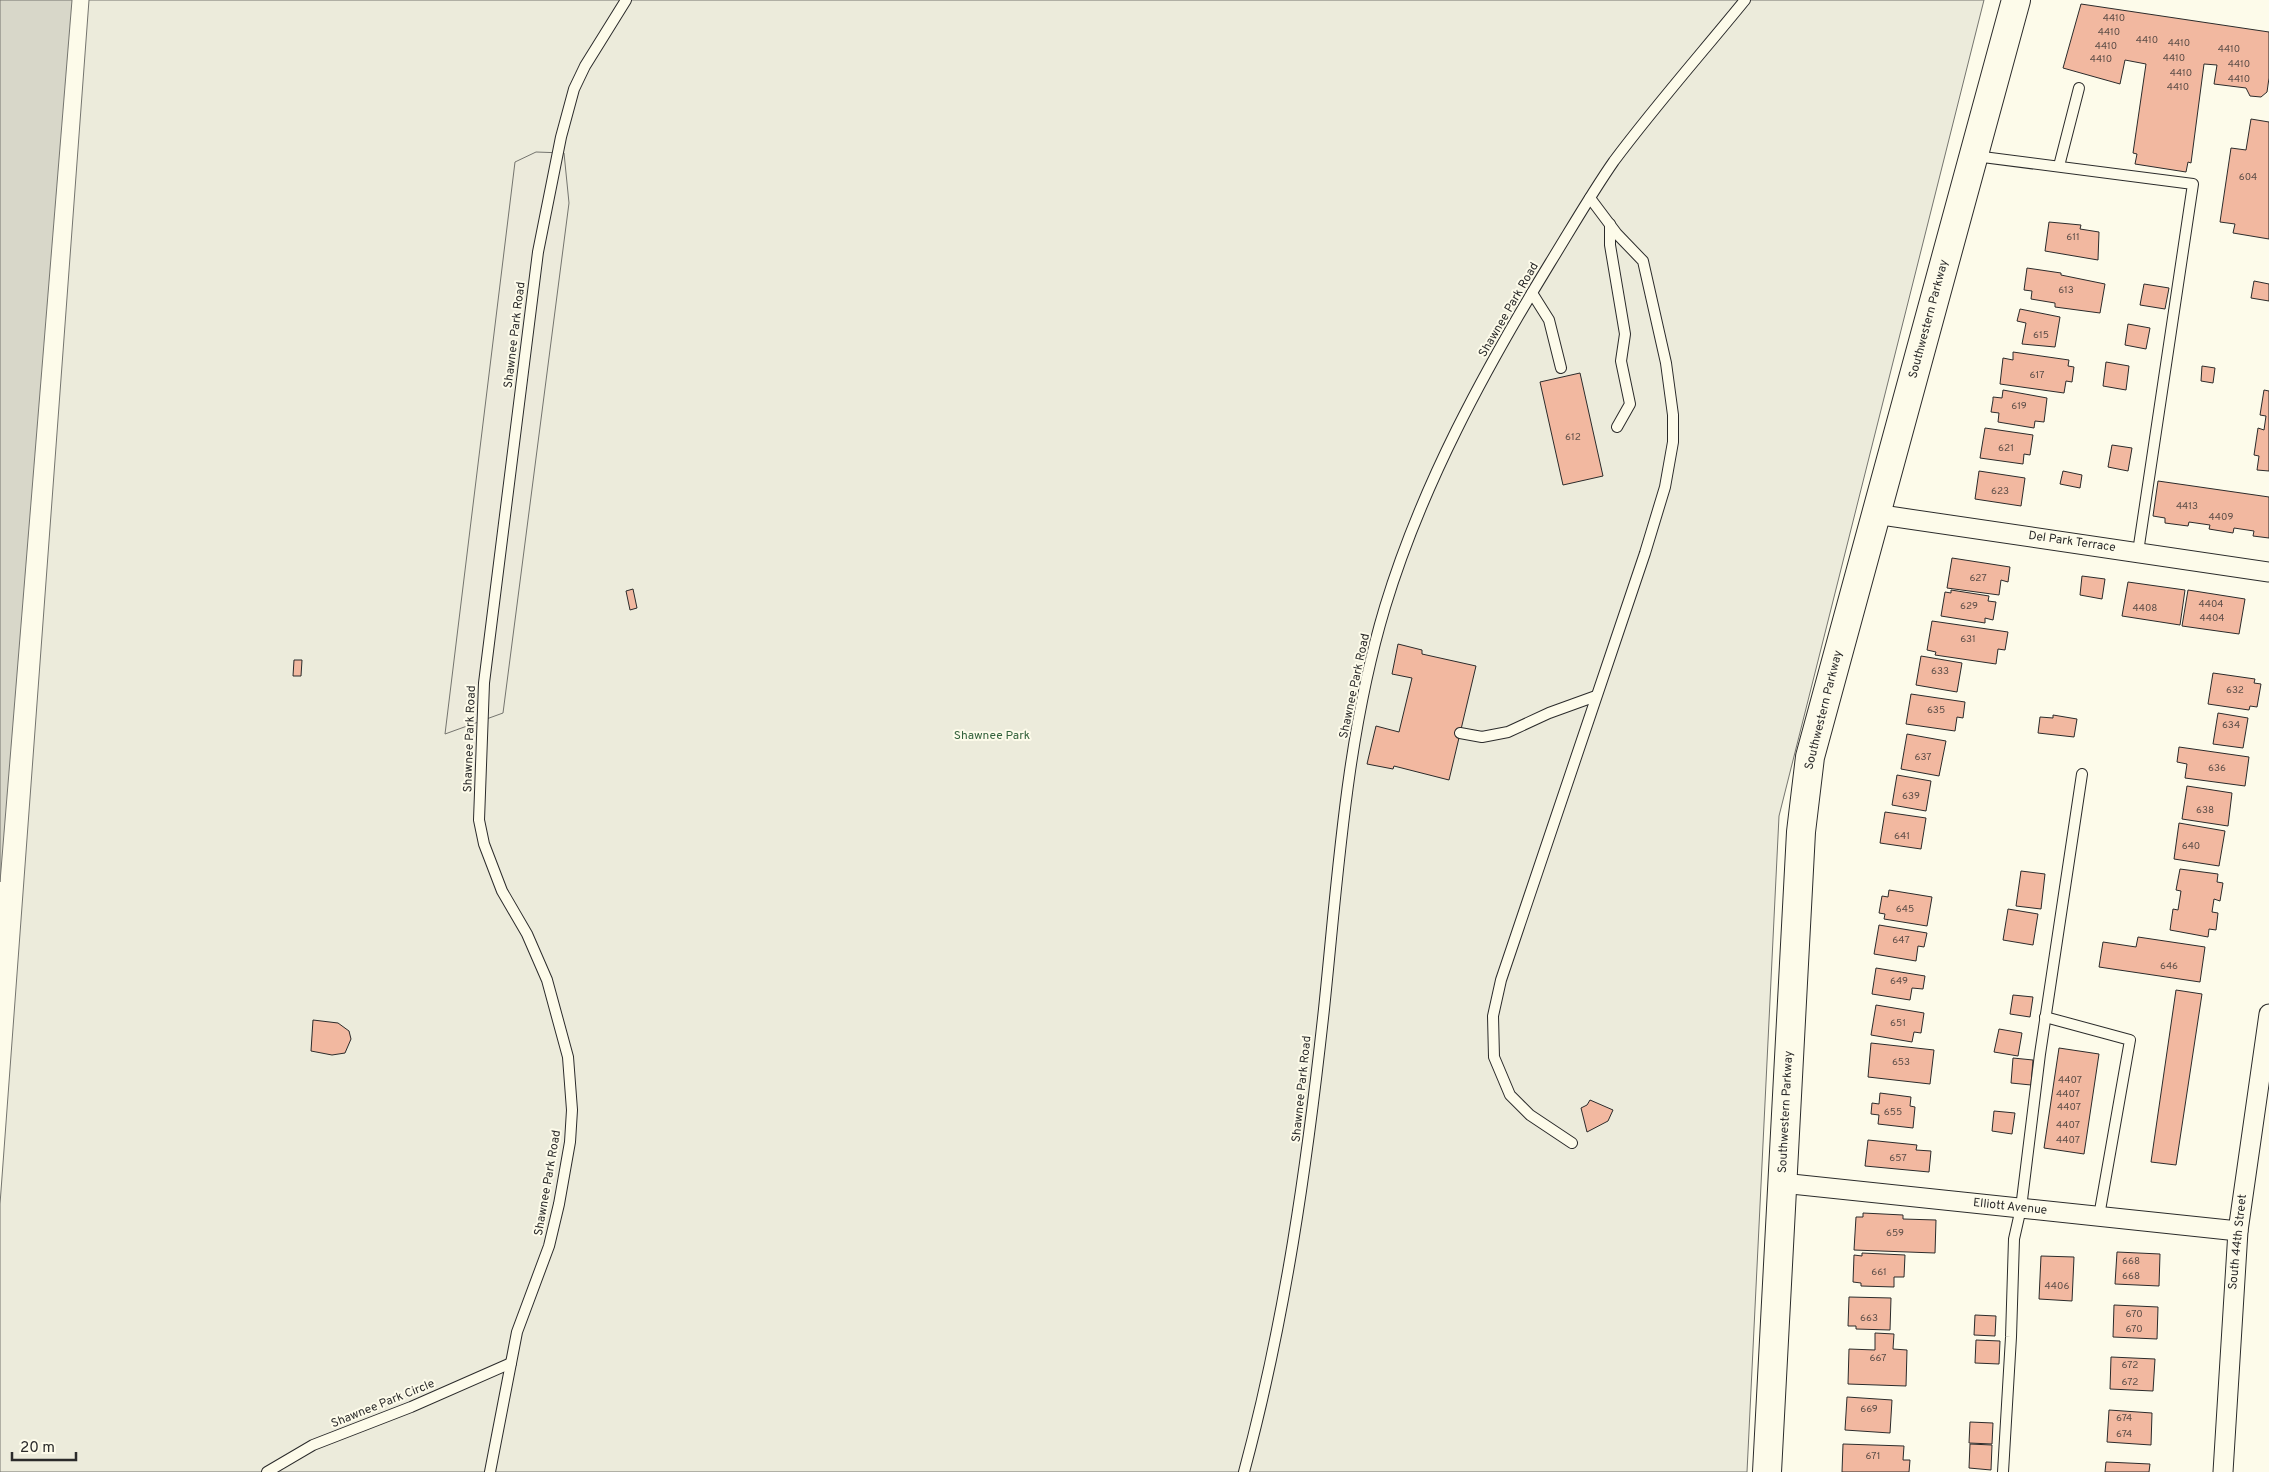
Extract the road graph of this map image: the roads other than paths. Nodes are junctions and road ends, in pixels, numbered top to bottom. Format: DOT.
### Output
graph roads {
  1 [pos="626,0"];
  2 [pos="1744,0"];
  3 [pos="2016,0"];
  4 [pos="2079,88"];
  5 [pos="1974,156"];
  6 [pos="2059,166"];
  7 [pos="1590,198"];
  8 [pos="1610,224"];
  9 [pos="1532,293"];
  10 [pos="1561,368"];
  11 [pos="1616,427"];
  12 [pos="1875,514"];
  13 [pos="2138,552"];
  14 [pos="2269,572"];
  15 [pos="1596,696"];
  16 [pos="1460,732"];
  17 [pos="2082,774"];
  18 [pos="2269,1014"];
  19 [pos="2045,1017"];
  20 [pos="1572,1143"];
  21 [pos="1782,1183"];
  22 [pos="2021,1208"];
  23 [pos="2099,1216"];
  24 [pos="2238,1231"];
  25 [pos="511,1363"];
  26 [pos="267,1472"];
  27 [pos="490,1472"];
  28 [pos="1244,1472"];
  29 [pos="1768,1472"];
  30 [pos="2003,1472"];
  31 [pos="2223,1472"];
  1 -- 25 [label="lane, Shawnee Park Road"];
  2 -- 7 [label="lane, Shawnee Park Road"];
  3 -- 5 [label="street, Southwestern Parkway"];
  4 -- 6 [label="lane"];
  5 -- 6 [label="lane"];
  5 -- 12 [label="street, Southwestern Parkway"];
  6 -- 13 [label="lane"];
  7 -- 8 [label="lane"];
  7 -- 9 [label="lane, Shawnee Park Road"];
  8 -- 11 [label="lane"];
  8 -- 15 [label="lane"];
  9 -- 10 [label="lane"];
  9 -- 28 [label="lane, Shawnee Park Road"];
  12 -- 13 [label="street, Del Park Terrace"];
  12 -- 21 [label="street, Southwestern Parkway"];
  13 -- 14 [label="street, Del Park Terrace"];
  15 -- 16 [label="lane"];
  15 -- 20 [label="lane"];
  17 -- 19 [label="lane"];
  18 -- 24 [label="street, South 44th Street"];
  19 -- 22 [label="lane"];
  19 -- 23 [label="lane"];
  21 -- 22 [label="street, Elliott Avenue"];
  21 -- 29 [label="street, Southwestern Parkway"];
  22 -- 23 [label="street, Elliott Avenue"];
  22 -- 30 [label="lane"];
  23 -- 24 [label="street, Elliott Avenue"];
  24 -- 31 [label="street, South 44th Street"];
  25 -- 26 [label="lane, Shawnee Park Circle"];
  25 -- 27 [label="lane, Shawnee Park Road"];
}
